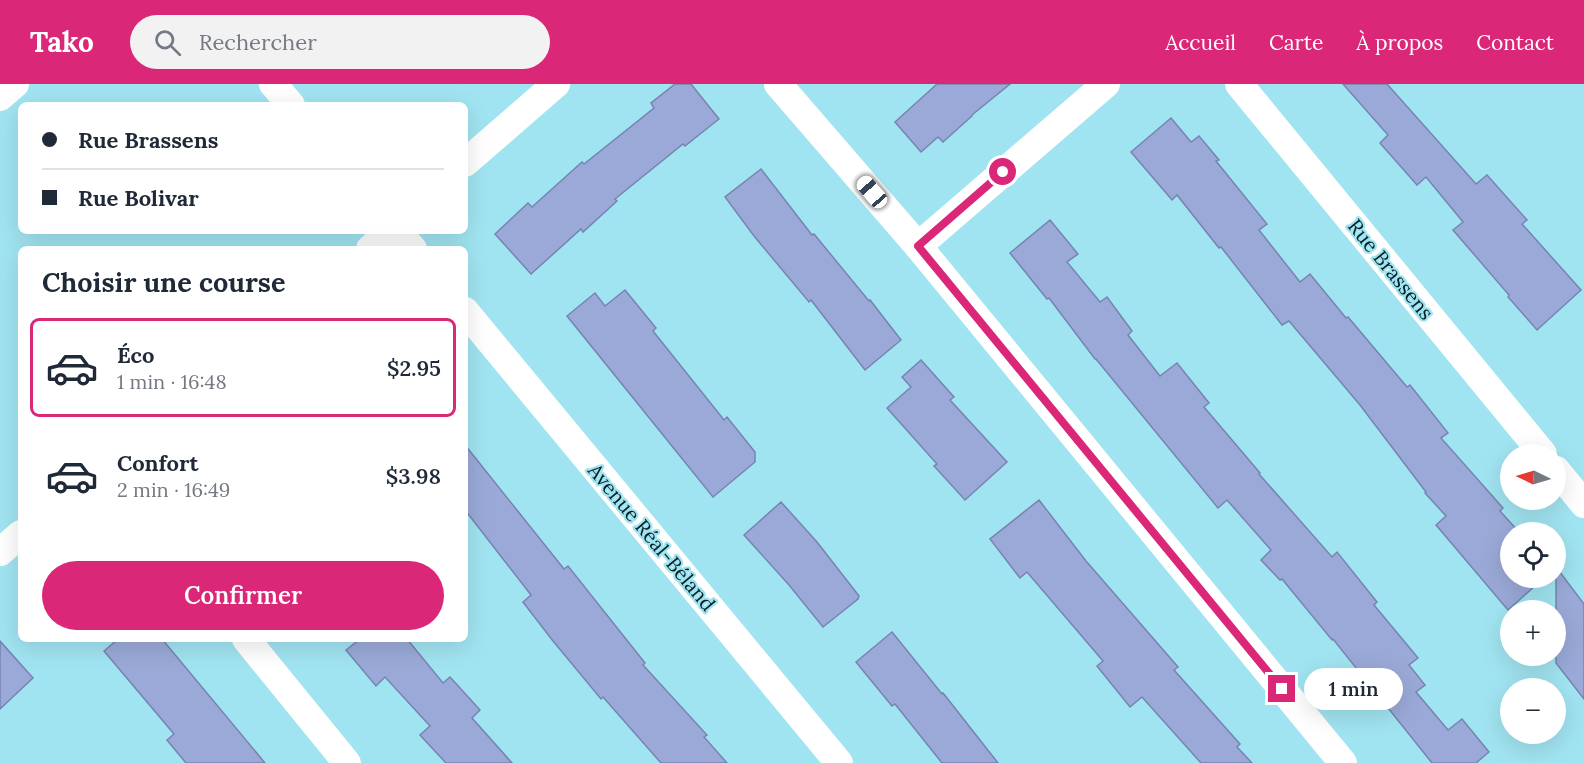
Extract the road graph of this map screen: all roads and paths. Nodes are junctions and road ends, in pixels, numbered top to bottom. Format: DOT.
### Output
graph roads {
  1 [pos="15,84"];
  2 [pos="273,84"];
  3 [pos="556,84"];
  4 [pos="778,84"];
  5 [pos="1106,84"];
  6 [pos="1239,84"];
  7 [pos="0,97"];
  8 [pos="288,102"];
  9 [pos="468,160"];
  10 [pos="387,234"];
  11 [pos="400,234"];
  12 [pos="373,246"];
  13 [pos="410,246"];
  14 [pos="918,246"];
  15 [pos="468,315"];
  16 [pos="1535,444"];
  17 [pos="1566,482"];
  18 [pos="1584,504"];
  19 [pos="18,537"];
  20 [pos="0,552"];
  21 [pos="248,642"];
  22 [pos="347,763"];
  23 [pos="839,763"];
  24 [pos="1343,763"];
  1 -- 7 [label="street"];
  2 -- 8 [label="street"];
  3 -- 9 [label="street"];
  4 -- 14 [label="street"];
  5 -- 14 [label="street"];
  6 -- 16 [label="street, Rue Brassens"];
  10 -- 12 [label="street"];
  11 -- 13 [label="street"];
  14 -- 24 [label="street"];
  15 -- 23 [label="street, Avenue Réal-Béland"];
  17 -- 18 [label="street"];
  19 -- 20 [label="street"];
  21 -- 22 [label="street"];
}
